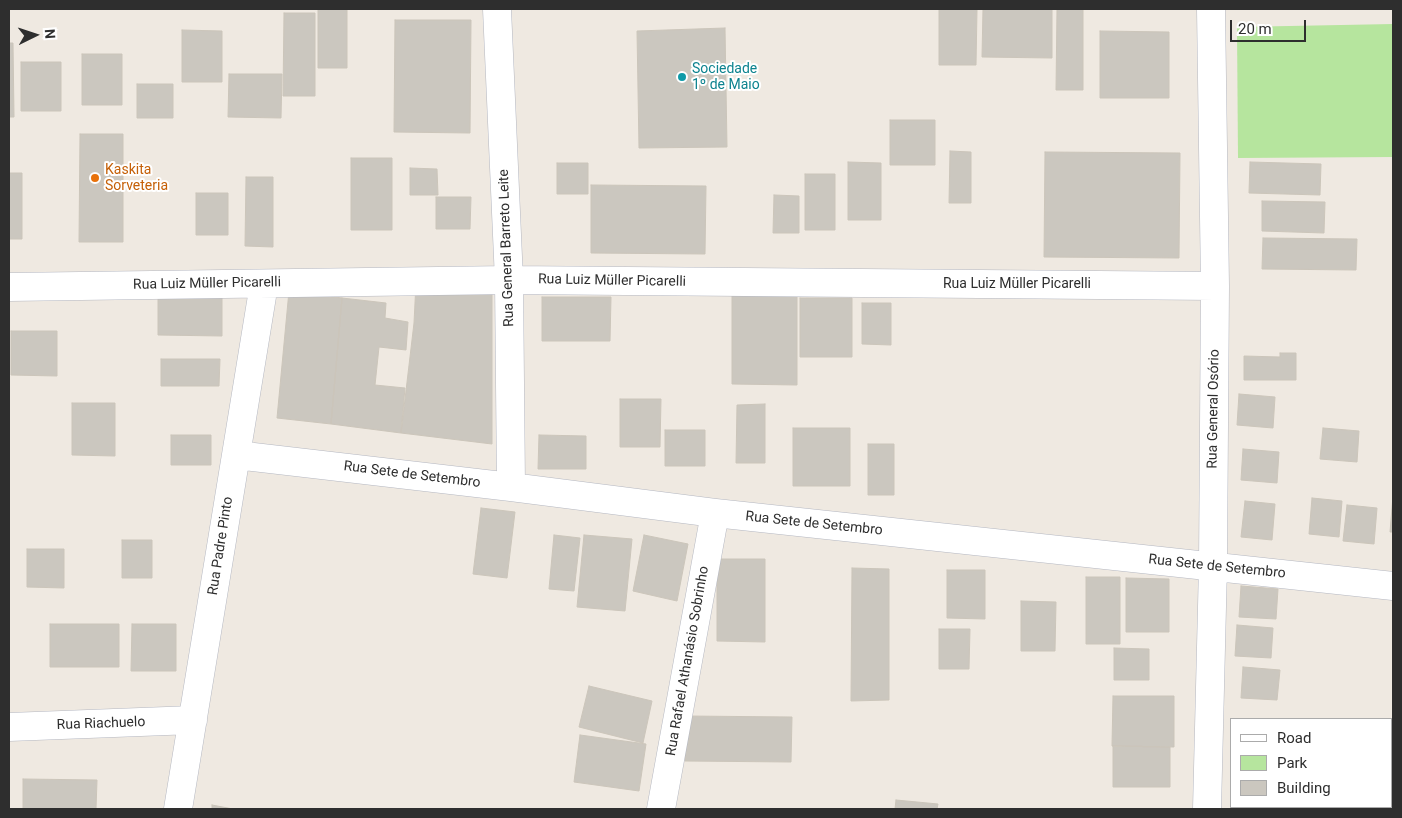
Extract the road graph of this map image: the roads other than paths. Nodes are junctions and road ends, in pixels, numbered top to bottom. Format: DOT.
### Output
graph roads {
  1 [pos="497,9"];
  2 [pos="1211,9"];
  3 [pos="509,280"];
  4 [pos="264,284"];
  5 [pos="1215,286"];
  6 [pos="9,287"];
  7 [pos="236,455"];
  8 [pos="511,487"];
  9 [pos="715,514"];
  10 [pos="1213,566"];
  11 [pos="1393,586"];
  12 [pos="193,720"];
  13 [pos="9,728"];
  14 [pos="178,809"];
  15 [pos="660,809"];
  16 [pos="1207,809"];
  1 -- 3 [label="street, Rua General Barreto Leite"];
  2 -- 5 [label="street, Rua General Osório"];
  3 -- 4 [label="street, Rua Luiz Müller Picarelli"];
  3 -- 5 [label="street, Rua Luiz Müller Picarelli"];
  3 -- 8 [label="street, Rua General Barreto Leite"];
  4 -- 6 [label="street, Rua Luiz Müller Picarelli"];
  4 -- 7 [label="street, Rua Padre Pinto"];
  5 -- 10 [label="street, Rua General Osório"];
  7 -- 8 [label="street, Rua Sete de Setembro"];
  7 -- 12 [label="street, Rua Padre Pinto"];
  8 -- 9 [label="street, Rua Sete de Setembro"];
  9 -- 10 [label="street, Rua Sete de Setembro"];
  9 -- 15 [label="street, Rua Rafael Athanásio Sobrinho"];
  10 -- 11 [label="street, Rua Sete de Setembro"];
  10 -- 16 [label="street, Rua General Osório"];
  12 -- 13 [label="street, Rua Riachuelo"];
  12 -- 14 [label="street, Rua Padre Pinto"];
}
